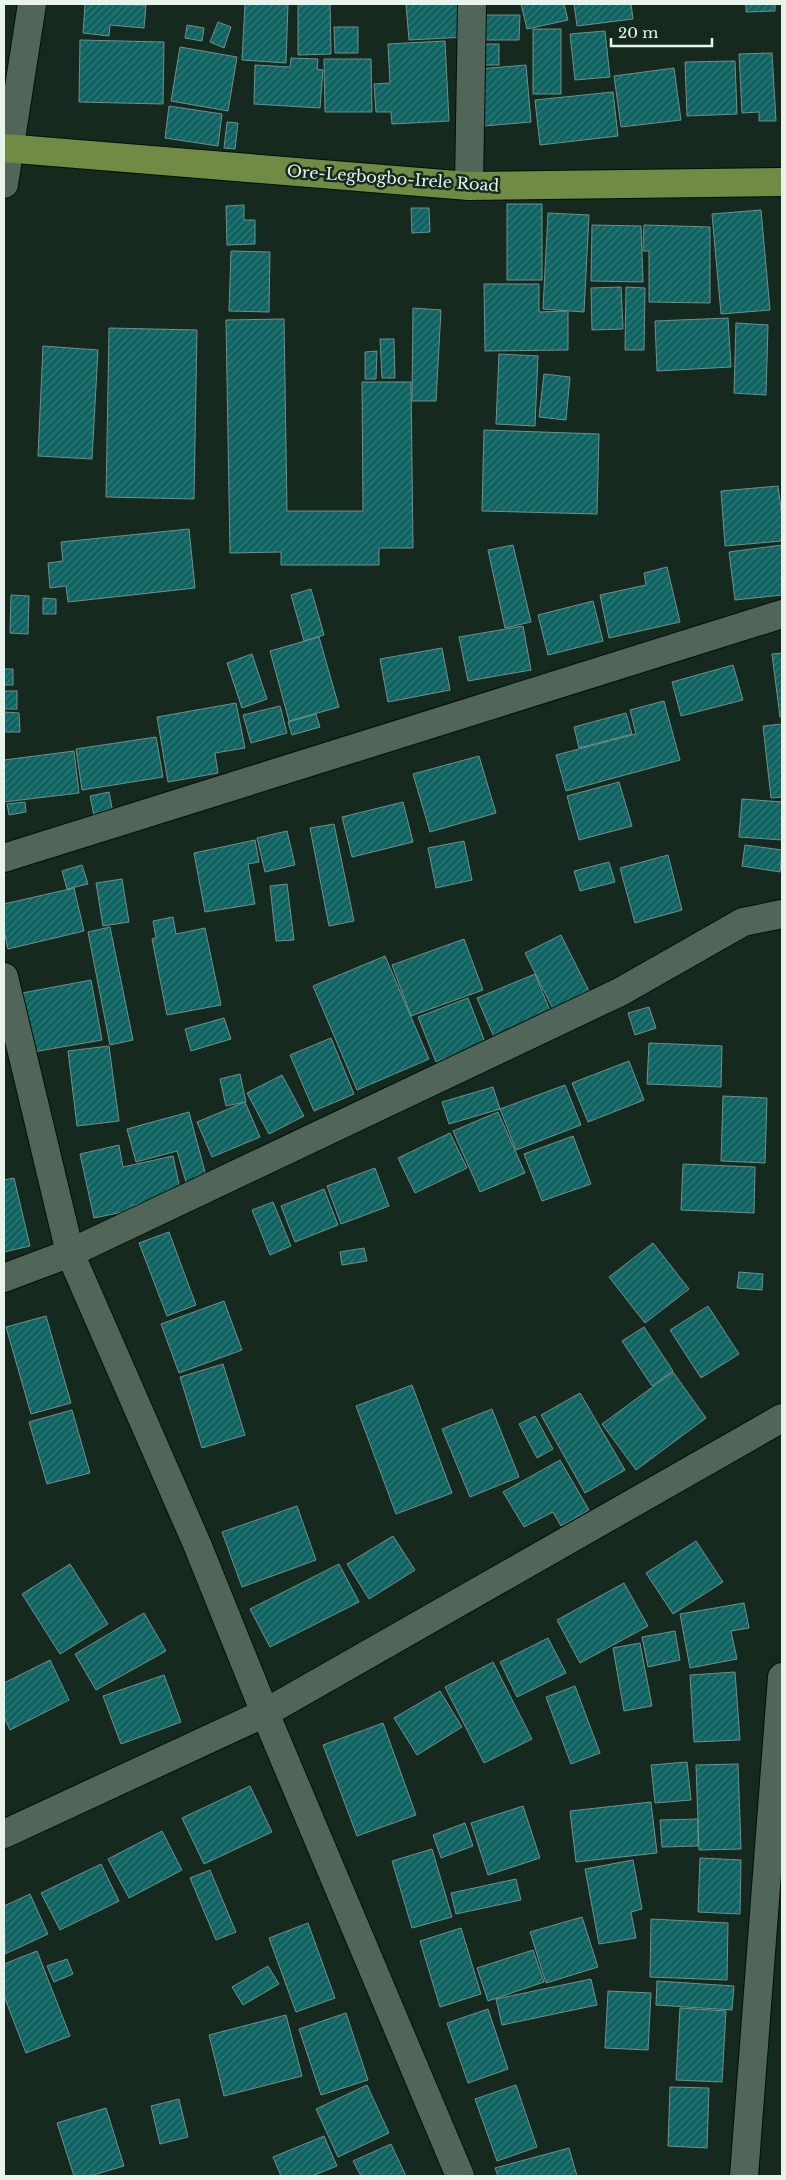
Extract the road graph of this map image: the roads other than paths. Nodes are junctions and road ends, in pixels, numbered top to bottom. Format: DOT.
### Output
graph roads {
  1 [pos="32,4"];
  2 [pos="472,4"];
  3 [pos="6,148"];
  4 [pos="782,182"];
  5 [pos="4,184"];
  6 [pos="469,186"];
  7 [pos="782,614"];
  8 [pos="4,858"];
  9 [pos="782,914"];
  10 [pos="4,977"];
  11 [pos="70,1253"];
  12 [pos="4,1278"];
  13 [pos="782,1418"];
  14 [pos="782,1677"];
  15 [pos="265,1713"];
  16 [pos="4,1834"];
  17 [pos="460,2176"];
  18 [pos="744,2176"];
  1 -- 3 [label="street"];
  2 -- 6 [label="street"];
  3 -- 5 [label="street"];
  3 -- 6 [label="main road, Ore-Legbogbo-Irele Road"];
  4 -- 6 [label="main road, Ore-Legbogbo-Irele Road"];
  7 -- 8 [label="street"];
  9 -- 11 [label="street"];
  10 -- 11 [label="street"];
  11 -- 12 [label="street"];
  11 -- 15 [label="street"];
  13 -- 15 [label="street"];
  14 -- 18 [label="street"];
  15 -- 16 [label="street"];
  15 -- 17 [label="street"];
}
